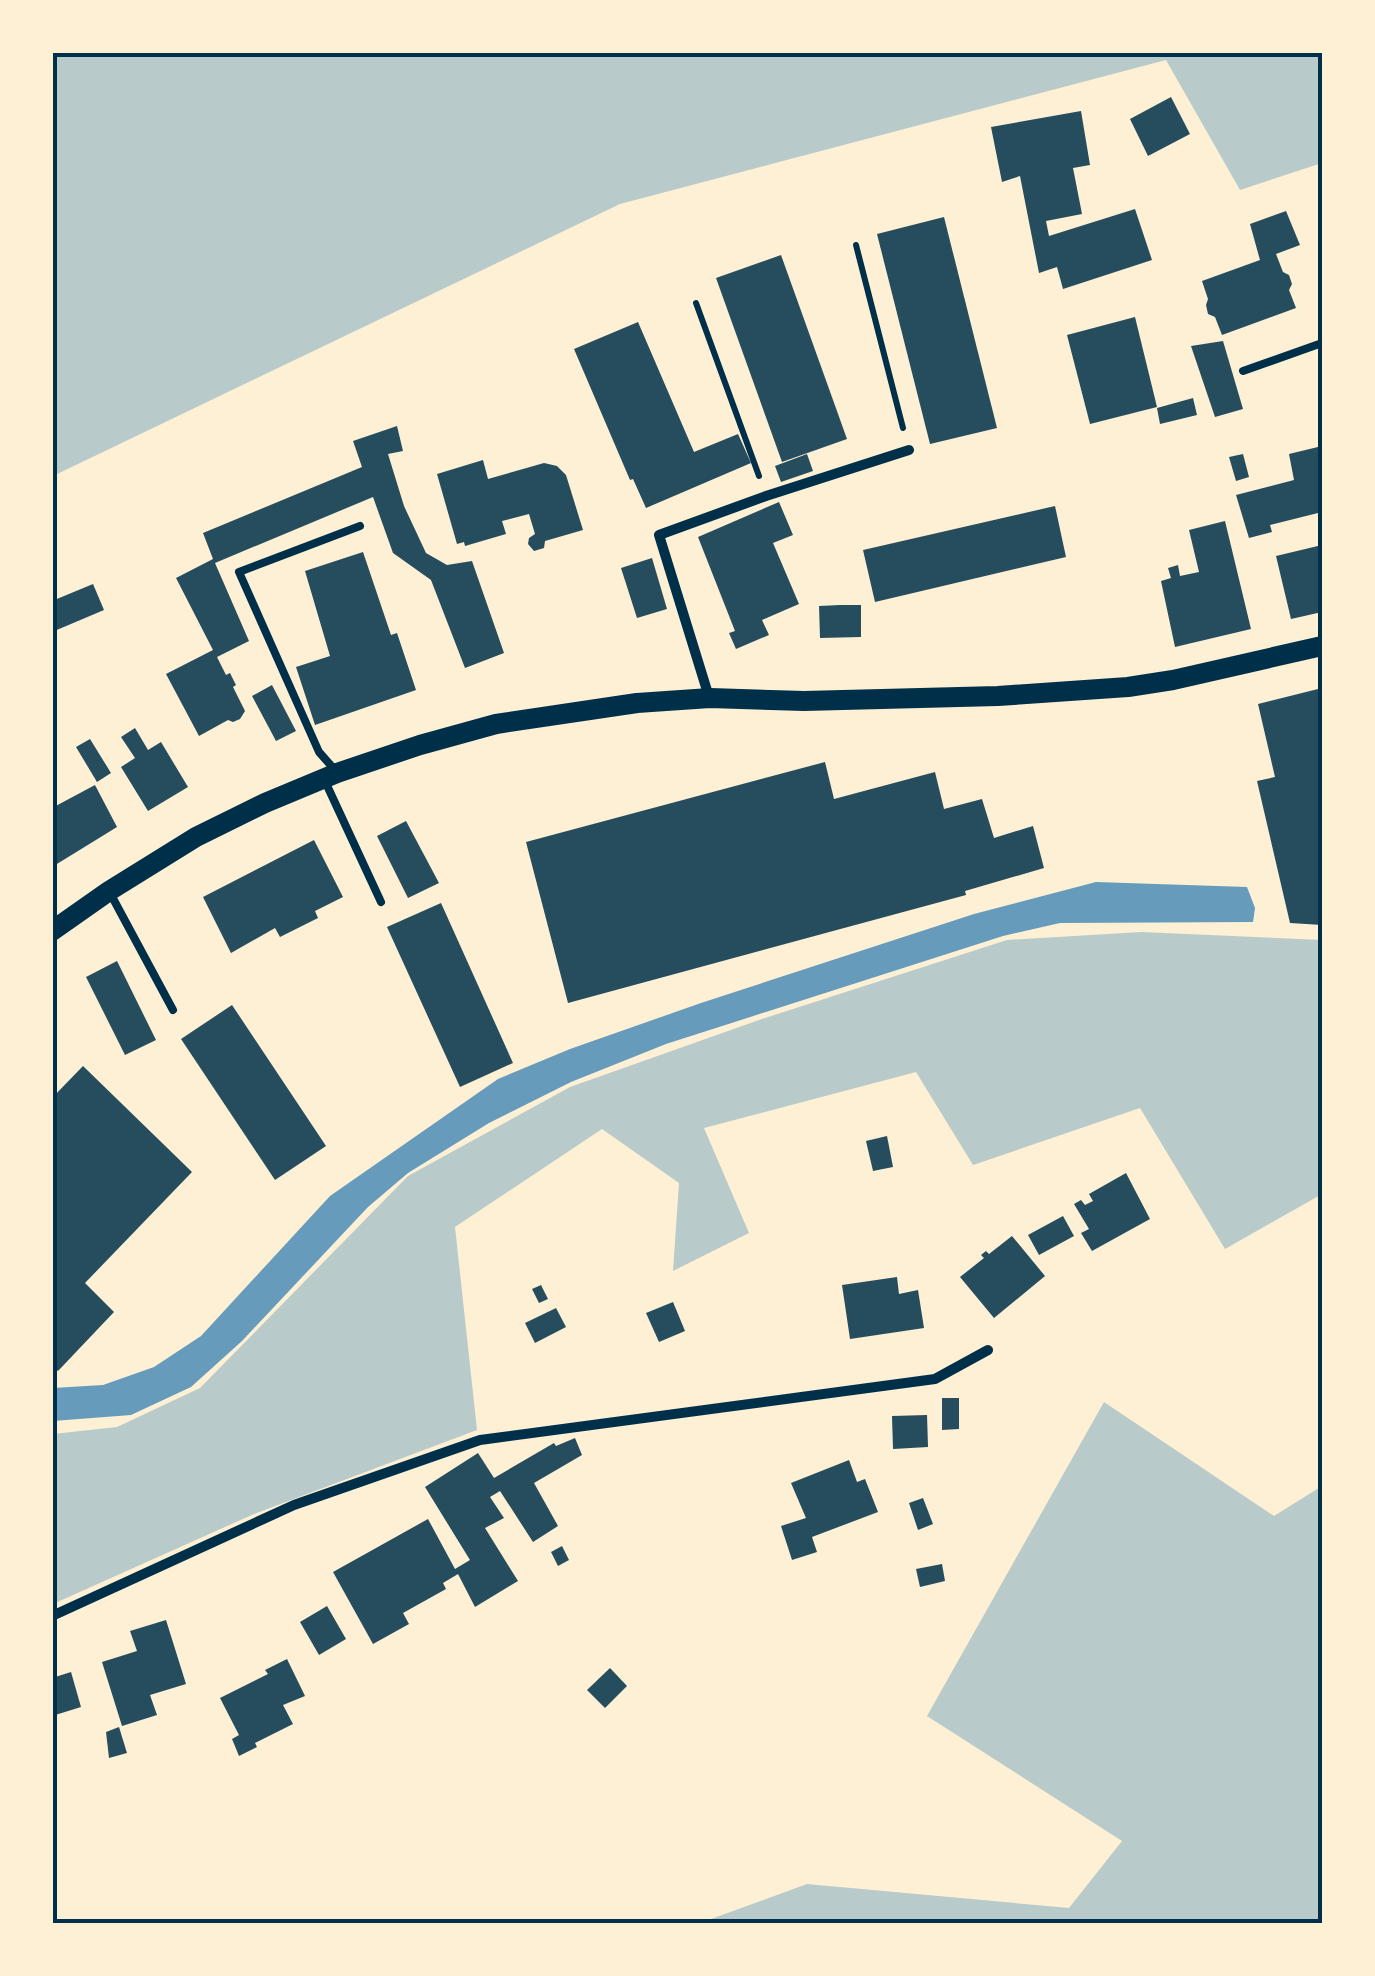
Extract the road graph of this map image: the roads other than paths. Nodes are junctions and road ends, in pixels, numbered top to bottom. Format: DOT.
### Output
graph roads {
  1 [pos="1322,343"];
  2 [pos="1243,371"];
  3 [pos="909,450"];
  4 [pos="360,526"];
  5 [pos="1322,646"];
  6 [pos="710,698"];
  7 [pos="330,775"];
  8 [pos="109,891"];
  9 [pos="381,902"];
  10 [pos="52,931"];
  11 [pos="173,1010"];
  12 [pos="988,1350"];
  13 [pos="52,1616"];
  1 -- 2 [label="lane"];
  3 -- 6 [label="street"];
  4 -- 7 [label="lane"];
  5 -- 6 [label="main road"];
  6 -- 7 [label="main road"];
  7 -- 8 [label="main road"];
  7 -- 9 [label="lane"];
  8 -- 10 [label="main road"];
  8 -- 11 [label="lane"];
  12 -- 13 [label="street"];
}
